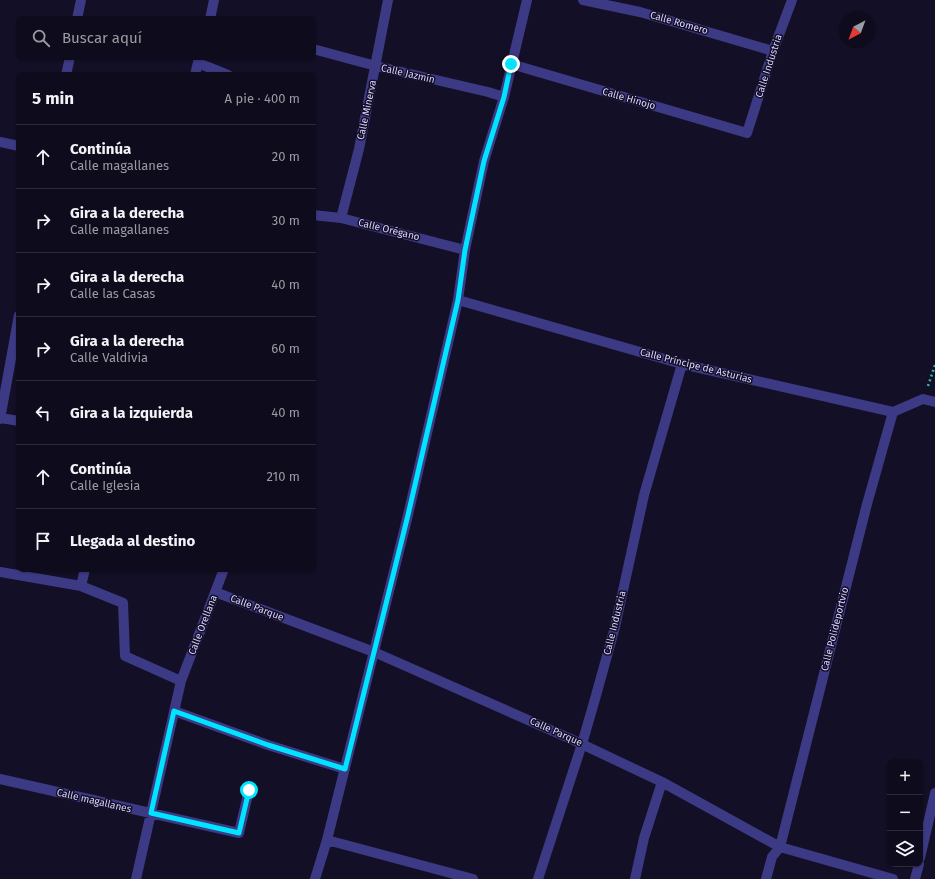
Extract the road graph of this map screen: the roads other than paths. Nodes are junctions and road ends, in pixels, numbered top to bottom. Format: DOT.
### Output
graph roads {
  1 [pos="81,0"];
  2 [pos="214,0"];
  3 [pos="388,0"];
  4 [pos="527,0"];
  5 [pos="583,0"];
  6 [pos="792,0"];
  7 [pos="78,16"];
  8 [pos="211,16"];
  9 [pos="316,50"];
  10 [pos="773,51"];
  11 [pos="69,60"];
  12 [pos="198,60"];
  13 [pos="511,64"];
  14 [pos="376,66"];
  15 [pos="67,72"];
  16 [pos="196,72"];
  17 [pos="222,72"];
  18 [pos="504,97"];
  19 [pos="747,133"];
  20 [pos="0,142"];
  21 [pos="16,145"];
  22 [pos="316,215"];
  23 [pos="340,218"];
  24 [pos="465,250"];
  25 [pos="458,300"];
  26 [pos="16,331"];
  27 [pos="682,364"];
  28 [pos="935,402"];
  29 [pos="892,412"];
  30 [pos="0,418"];
  31 [pos="16,421"];
  32 [pos="0,572"];
  33 [pos="84,572"];
  34 [pos="223,572"];
  35 [pos="81,586"];
  36 [pos="215,592"];
  37 [pos="374,652"];
  38 [pos="181,681"];
  39 [pos="174,711"];
  40 [pos="582,744"];
  41 [pos="345,769"];
  42 [pos="0,779"];
  43 [pos="662,782"];
  44 [pos="249,790"];
  45 [pos="935,793"];
  46 [pos="151,813"];
  47 [pos="327,840"];
  48 [pos="923,845"];
  49 [pos="780,847"];
  50 [pos="918,867"];
  51 [pos="136,879"];
  52 [pos="316,879"];
  53 [pos="473,879"];
  54 [pos="538,879"];
  55 [pos="635,879"];
  56 [pos="766,879"];
  57 [pos="893,879"];
  58 [pos="915,879"];
  1 -- 7 [label="street"];
  2 -- 8 [label="street"];
  3 -- 14 [label="street, Calle Minerva"];
  4 -- 13 [label="street"];
  5 -- 10 [label="street, Calle Romero"];
  6 -- 10 [label="street, Calle Industria"];
  9 -- 14 [label="street, Calle Jazmín"];
  10 -- 19 [label="street, Calle Industria"];
  11 -- 15 [label="street"];
  12 -- 16 [label="street"];
  12 -- 17 [label="street"];
  13 -- 18 [label="street"];
  13 -- 19 [label="street, Calle Hinojo"];
  14 -- 18 [label="street, Calle Jazmín"];
  14 -- 23 [label="street, Calle Minerva"];
  18 -- 24 [label="street"];
  20 -- 21 [label="street"];
  22 -- 23 [label="street, Calle Orégano"];
  23 -- 24 [label="street, Calle Orégano"];
  24 -- 25 [label="street"];
  25 -- 27 [label="street, Calle Príncipe de Asturias"];
  25 -- 37 [label="street"];
  26 -- 30 [label="street"];
  27 -- 29 [label="street, Calle Príncipe de Asturias"];
  27 -- 40 [label="street, Calle Industria"];
  28 -- 29 [label="street"];
  29 -- 49 [label="street, Calle Polideportvio"];
  30 -- 31 [label="street"];
  32 -- 35 [label="street"];
  33 -- 35 [label="street"];
  34 -- 36 [label="street, Calle Orellana"];
  35 -- 38 [label="street"];
  36 -- 37 [label="street, Calle Parque"];
  36 -- 38 [label="street, Calle Orellana"];
  37 -- 40 [label="street, Calle Parque"];
  37 -- 41 [label="street"];
  38 -- 39 [label="street, Calle Orellana"];
  39 -- 41 [label="street"];
  39 -- 46 [label="street, Calle Orellana"];
  40 -- 43 [label="street, Calle Parque"];
  40 -- 54 [label="street, Calle Industria"];
  41 -- 47 [label="street"];
  42 -- 46 [label="street, Calle magallanes"];
  43 -- 49 [label="street, Calle Parque"];
  43 -- 55 [label="street"];
  44 -- 46 [label="street, Calle magallanes"];
  45 -- 48 [label="street"];
  46 -- 51 [label="street, Calle Orellana"];
  47 -- 52 [label="street"];
  47 -- 53 [label="street"];
  49 -- 56 [label="street, Calle Polideportvio"];
  49 -- 57 [label="street, Calle Parque"];
  50 -- 58 [label="street"];
}
